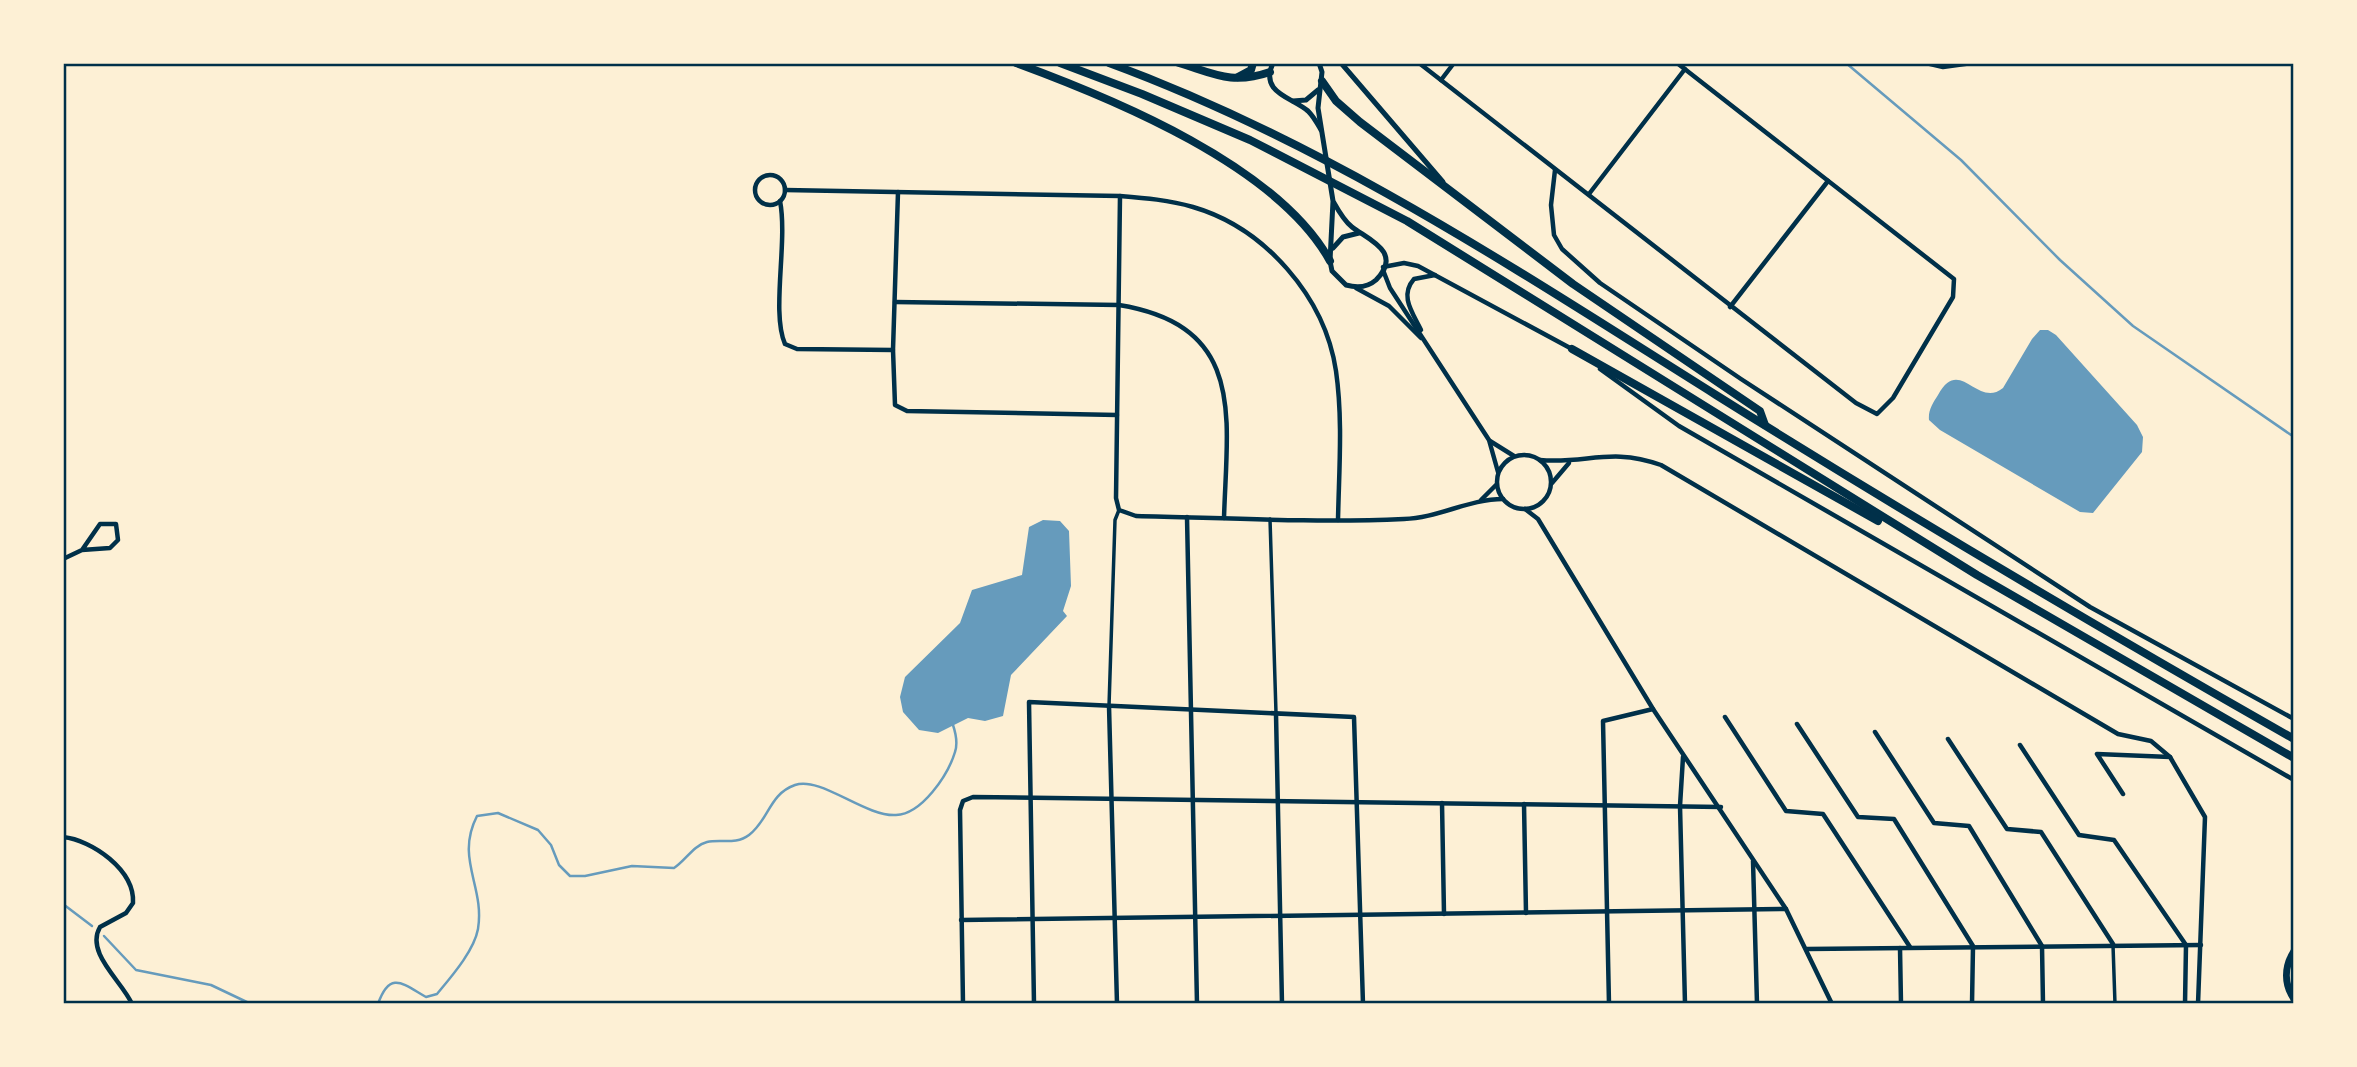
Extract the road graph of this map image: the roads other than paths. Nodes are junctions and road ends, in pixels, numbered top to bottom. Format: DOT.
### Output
graph roads {
  1 [pos="1016,63"];
  2 [pos="1060,63"];
  3 [pos="1109,63"];
  4 [pos="1179,63"];
  5 [pos="1253,63"];
  6 [pos="1319,63"];
  7 [pos="1341,63"];
  8 [pos="1419,63"];
  9 [pos="1454,63"];
  10 [pos="1677,63"];
  11 [pos="1926,63"];
  12 [pos="1972,63"];
  13 [pos="1955,64"];
  14 [pos="1943,65"];
  15 [pos="1272,66"];
  16 [pos="1685,69"];
  17 [pos="1232,79"];
  18 [pos="1441,80"];
  19 [pos="1322,81"];
  20 [pos="1318,90"];
  21 [pos="1290,101"];
  22 [pos="1324,136"];
  23 [pos="1555,169"];
  24 [pos="1828,181"];
  25 [pos="1448,187"];
  26 [pos="785,190"];
  27 [pos="898,192"];
  28 [pos="1588,194"];
  29 [pos="1120,196"];
  30 [pos="780,201"];
  31 [pos="1332,201"];
  32 [pos="1362,233"];
  33 [pos="1330,256"];
  34 [pos="1383,268"];
  35 [pos="1436,275"];
  36 [pos="1356,288"];
  37 [pos="895,302"];
  38 [pos="1119,305"];
  39 [pos="1730,307"];
  40 [pos="1429,346"];
  41 [pos="1572,349"];
  42 [pos="893,350"];
  43 [pos="1117,415"];
  44 [pos="1765,425"];
  45 [pos="1489,440"];
  46 [pos="1514,456"];
  47 [pos="1540,460"];
  48 [pos="1570,463"];
  49 [pos="1498,472"];
  50 [pos="1551,484"];
  51 [pos="1496,485"];
  52 [pos="1503,499"];
  53 [pos="1480,501"];
  54 [pos="1536,506"];
  55 [pos="1525,509"];
  56 [pos="1119,510"];
  57 [pos="1187,517"];
  58 [pos="1224,518"];
  59 [pos="1270,519"];
  60 [pos="1538,519"];
  61 [pos="1338,520"];
  62 [pos="82,550"];
  63 [pos="63,559"];
  64 [pos="1977,575"];
  65 [pos="1110,706"];
  66 [pos="1191,709"];
  67 [pos="1653,709"];
  68 [pos="1276,713"];
  69 [pos="1725,717"];
  70 [pos="2294,719"];
  71 [pos="1797,724"];
  72 [pos="1875,732"];
  73 [pos="1948,739"];
  74 [pos="2294,739"];
  75 [pos="2020,745"];
  76 [pos="1683,755"];
  77 [pos="2170,757"];
  78 [pos="2294,758"];
  79 [pos="2294,780"];
  80 [pos="2123,794"];
  81 [pos="1031,797"];
  82 [pos="1112,798"];
  83 [pos="1194,799"];
  84 [pos="1278,801"];
  85 [pos="1358,802"];
  86 [pos="1442,803"];
  87 [pos="1524,804"];
  88 [pos="1606,805"];
  89 [pos="1680,806"];
  90 [pos="1721,807"];
  91 [pos="63,837"];
  92 [pos="1753,859"];
  93 [pos="1755,909"];
  94 [pos="1786,909"];
  95 [pos="1684,910"];
  96 [pos="1608,912"];
  97 [pos="1526,913"];
  98 [pos="1444,914"];
  99 [pos="1360,916"];
  100 [pos="1031,917"];
  101 [pos="1280,917"];
  102 [pos="1195,919"];
  103 [pos="961,920"];
  104 [pos="1115,920"];
  105 [pos="2113,945"];
  106 [pos="2186,945"];
  107 [pos="2201,945"];
  108 [pos="1973,946"];
  109 [pos="2042,946"];
  110 [pos="1911,947"];
  111 [pos="1900,948"];
  112 [pos="1807,949"];
  113 [pos="2294,951"];
  114 [pos="2294,999"];
  115 [pos="132,1004"];
  116 [pos="963,1004"];
  117 [pos="1034,1004"];
  118 [pos="1116,1004"];
  119 [pos="1197,1004"];
  120 [pos="1282,1004"];
  121 [pos="1363,1004"];
  122 [pos="1609,1004"];
  123 [pos="1685,1004"];
  124 [pos="1757,1004"];
  125 [pos="1832,1004"];
  126 [pos="1901,1004"];
  127 [pos="1972,1004"];
  128 [pos="2043,1004"];
  129 [pos="2115,1004"];
  130 [pos="2185,1004"];
  131 [pos="2198,1004"];
  1 -- 33 [label="highway"];
  2 -- 64 [label="highway"];
  3 -- 44 [label="highway"];
  4 -- 17 [label="highway"];
  5 -- 17 [label="highway"];
  6 -- 19 [label="street"];
  7 -- 25 [label="street"];
  8 -- 18 [label="street"];
  9 -- 18 [label="street"];
  10 -- 16 [label="street"];
  11 -- 14 [label="street"];
  12 -- 13 [label="street"];
  13 -- 14 [label="street"];
  15 -- 17 [label="highway"];
  15 -- 21 [label="street"];
  16 -- 24 [label="street"];
  16 -- 28 [label="street"];
  18 -- 23 [label="street"];
  19 -- 20 [label="street"];
  19 -- 25 [label="highway"];
  20 -- 21 [label="street"];
  20 -- 22 [label="street"];
  21 -- 22 [label="street"];
  22 -- 31 [label="street"];
  23 -- 28 [label="street"];
  23 -- 70 [label="street"];
  24 -- 39 [label="street"];
  24 -- 39 [label="street"];
  25 -- 44 [label="highway"];
  26 -- 27 [label="street"];
  26 -- 30 [label="street"];
  26 -- 30 [label="street"];
  27 -- 29 [label="street"];
  27 -- 37 [label="street"];
  28 -- 39 [label="street"];
  29 -- 38 [label="street"];
  29 -- 61 [label="street"];
  30 -- 42 [label="street"];
  31 -- 32 [label="street"];
  31 -- 33 [label="street"];
  32 -- 33 [label="street"];
  32 -- 34 [label="street"];
  33 -- 36 [label="street"];
  34 -- 35 [label="street"];
  34 -- 36 [label="street"];
  34 -- 40 [label="street"];
  35 -- 40 [label="street"];
  35 -- 41 [label="street"];
  36 -- 40 [label="street"];
  37 -- 38 [label="street"];
  37 -- 42 [label="street"];
  38 -- 43 [label="street"];
  38 -- 58 [label="street"];
  40 -- 45 [label="street"];
  41 -- 64 [label="highway"];
  41 -- 79 [label="street"];
  42 -- 43 [label="street"];
  43 -- 56 [label="street"];
  44 -- 74 [label="highway"];
  45 -- 46 [label="street"];
  45 -- 49 [label="street"];
  46 -- 47 [label="street"];
  46 -- 49 [label="street"];
  47 -- 48 [label="street"];
  47 -- 50 [label="street"];
  48 -- 50 [label="street"];
  48 -- 77 [label="street"];
  49 -- 51 [label="street"];
  50 -- 54 [label="street"];
  51 -- 52 [label="street"];
  51 -- 53 [label="street"];
  52 -- 53 [label="street"];
  52 -- 55 [label="street"];
  53 -- 61 [label="street"];
  54 -- 55 [label="street"];
  54 -- 60 [label="street"];
  55 -- 60 [label="street"];
  56 -- 57 [label="street"];
  56 -- 65 [label="street"];
  57 -- 58 [label="street"];
  57 -- 66 [label="street"];
  58 -- 59 [label="street"];
  59 -- 61 [label="street"];
  59 -- 68 [label="street"];
  60 -- 67 [label="street"];
  62 -- 62 [label="street"];
  62 -- 63 [label="street"];
  64 -- 78 [label="highway"];
  65 -- 66 [label="street"];
  65 -- 81 [label="street"];
  65 -- 82 [label="street"];
  66 -- 68 [label="street"];
  66 -- 83 [label="street"];
  67 -- 76 [label="street"];
  67 -- 88 [label="street"];
  68 -- 84 [label="street"];
  68 -- 85 [label="street"];
  69 -- 110 [label="street"];
  71 -- 108 [label="street"];
  72 -- 109 [label="street"];
  73 -- 105 [label="street"];
  75 -- 106 [label="street"];
  76 -- 89 [label="street"];
  76 -- 90 [label="street"];
  77 -- 80 [label="street"];
  77 -- 107 [label="street"];
  81 -- 82 [label="street"];
  81 -- 100 [label="street"];
  81 -- 103 [label="street"];
  82 -- 83 [label="street"];
  82 -- 104 [label="street"];
  83 -- 84 [label="street"];
  83 -- 102 [label="street"];
  84 -- 85 [label="street"];
  84 -- 101 [label="street"];
  85 -- 86 [label="street"];
  85 -- 99 [label="street"];
  86 -- 87 [label="street"];
  86 -- 98 [label="street"];
  87 -- 88 [label="street"];
  87 -- 97 [label="street"];
  88 -- 89 [label="street"];
  88 -- 96 [label="street"];
  89 -- 90 [label="street"];
  89 -- 95 [label="street"];
  90 -- 92 [label="street"];
  91 -- 115 [label="street"];
  92 -- 93 [label="street"];
  92 -- 94 [label="street"];
  93 -- 94 [label="street"];
  93 -- 95 [label="street"];
  93 -- 124 [label="street"];
  94 -- 112 [label="street"];
  95 -- 96 [label="street"];
  95 -- 123 [label="street"];
  96 -- 97 [label="street"];
  96 -- 122 [label="street"];
  97 -- 98 [label="street"];
  98 -- 99 [label="street"];
  99 -- 101 [label="street"];
  99 -- 121 [label="street"];
  100 -- 103 [label="street"];
  100 -- 104 [label="street"];
  100 -- 117 [label="street"];
  101 -- 102 [label="street"];
  101 -- 120 [label="street"];
  102 -- 104 [label="street"];
  102 -- 119 [label="street"];
  103 -- 116 [label="street"];
  104 -- 118 [label="street"];
  105 -- 106 [label="street"];
  105 -- 109 [label="street"];
  105 -- 129 [label="street"];
  106 -- 107 [label="street"];
  106 -- 130 [label="street"];
  107 -- 131 [label="street"];
  108 -- 109 [label="street"];
  108 -- 110 [label="street"];
  108 -- 127 [label="street"];
  109 -- 128 [label="street"];
  110 -- 111 [label="street"];
  111 -- 112 [label="street"];
  111 -- 126 [label="street"];
  112 -- 125 [label="street"];
  113 -- 114 [label="main road"];
}
